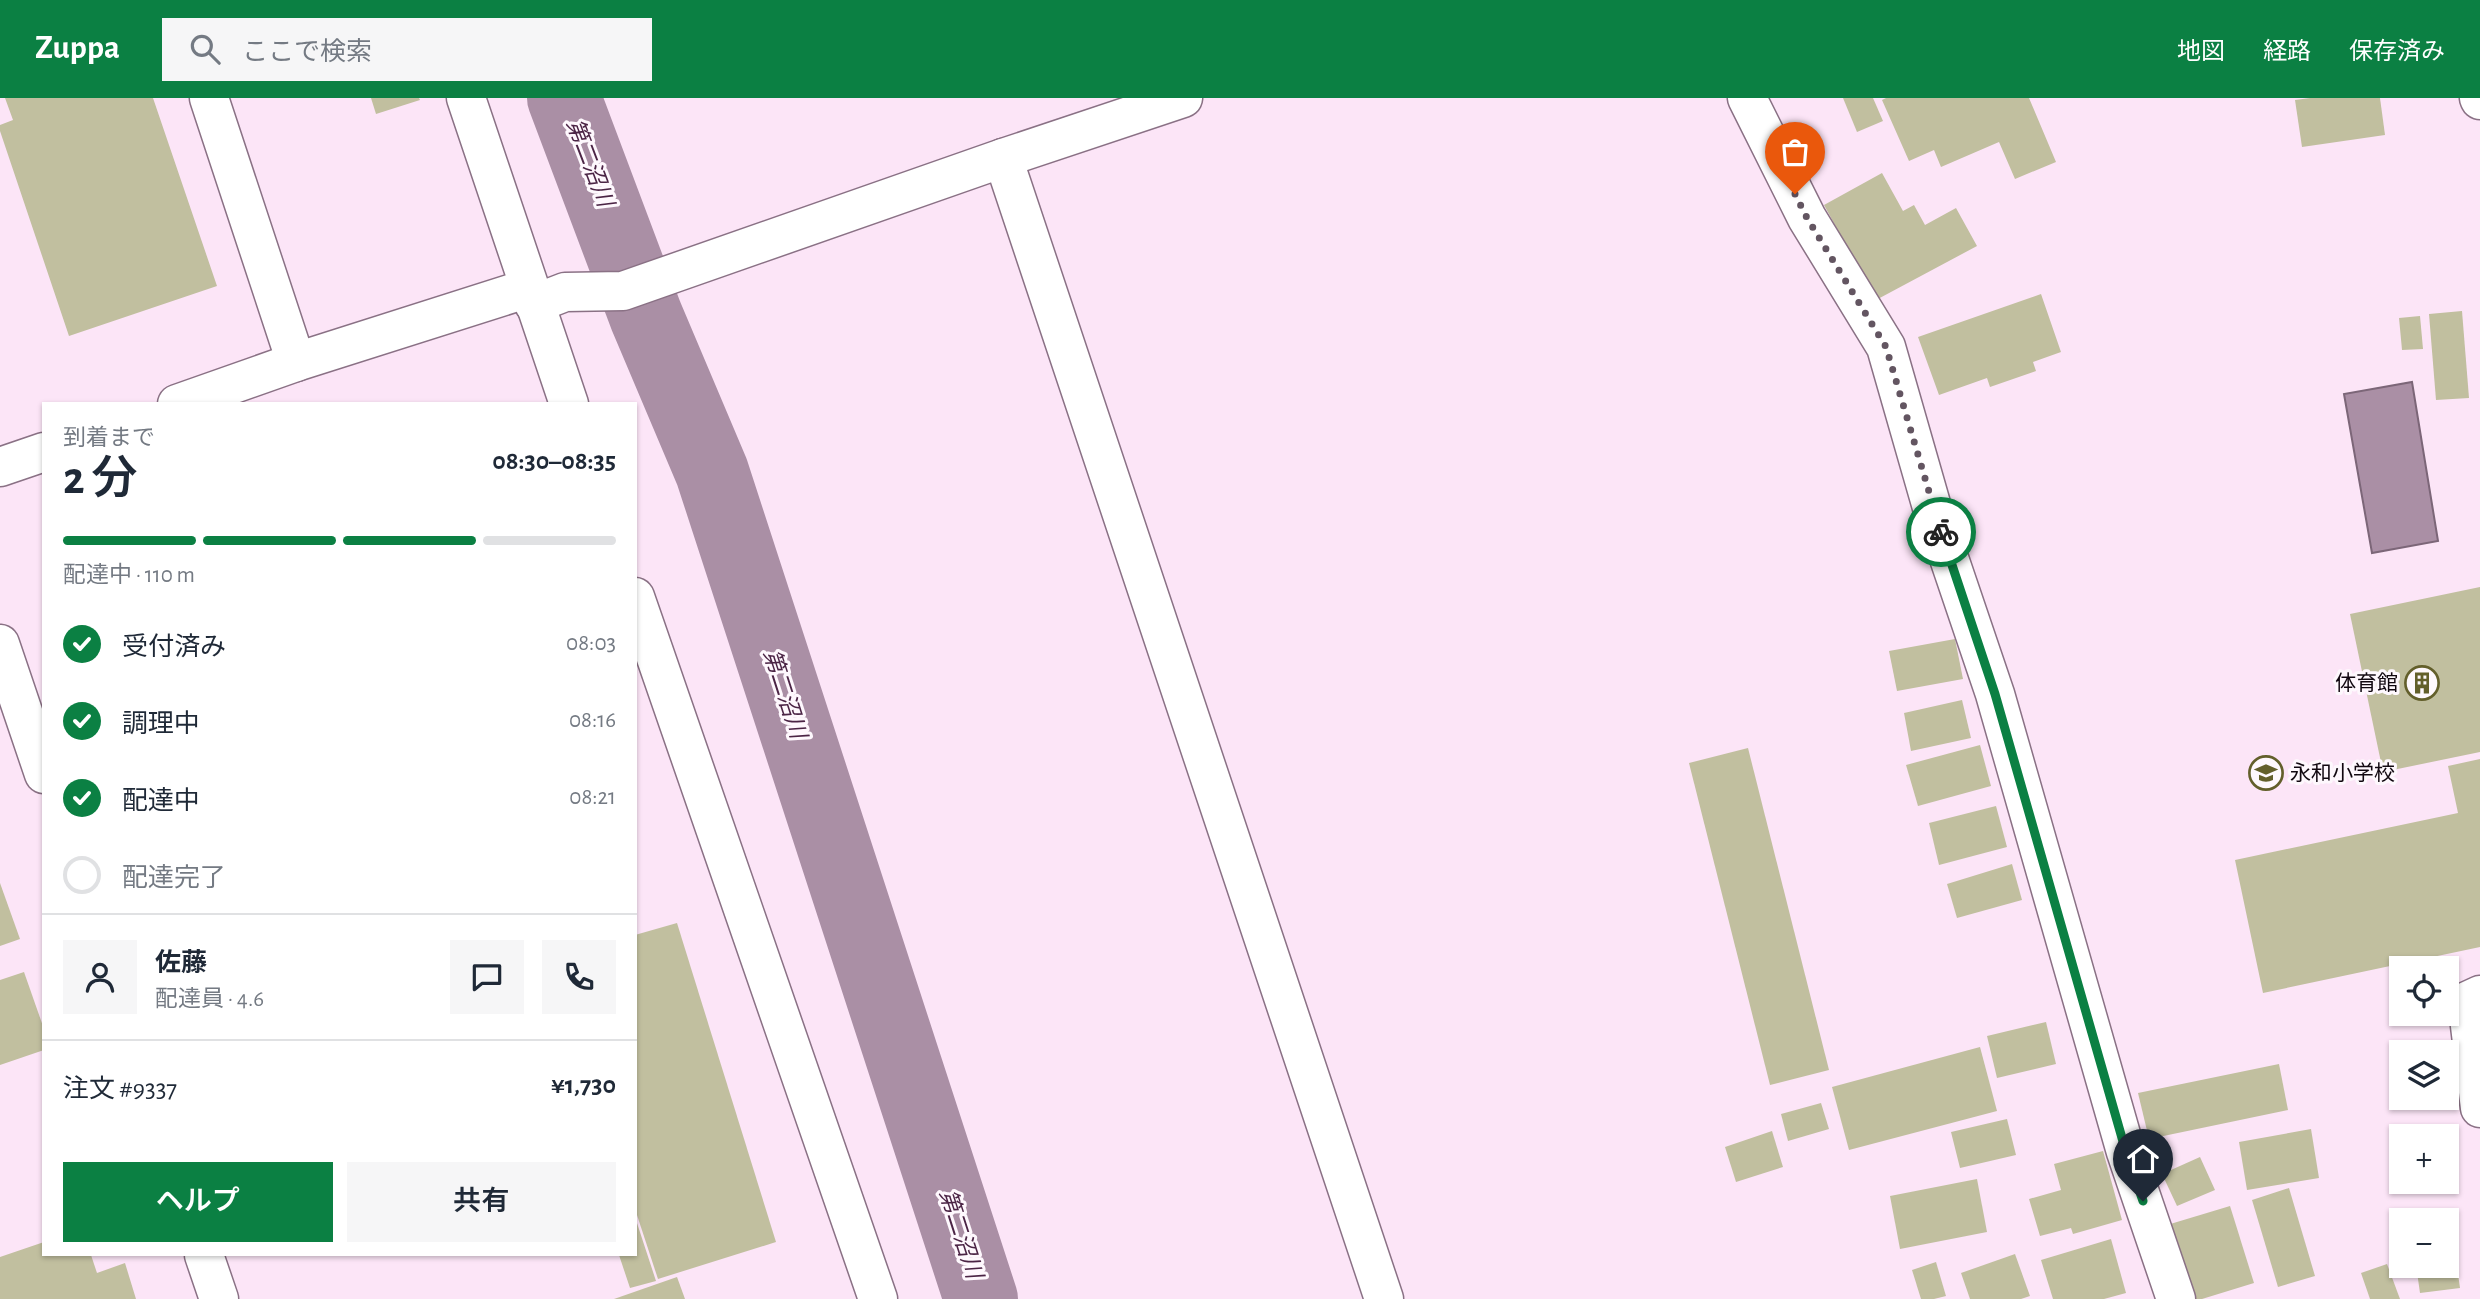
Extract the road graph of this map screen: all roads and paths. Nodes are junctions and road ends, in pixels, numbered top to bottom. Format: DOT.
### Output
graph roads {
  1 [pos="209,98"];
  2 [pos="466,98"];
  3 [pos="1183,98"];
  4 [pos="1747,98"];
  5 [pos="1003,158"];
  6 [pos="531,296"];
  7 [pos="296,362"];
  8 [pos="183,402"];
  9 [pos="568,402"];
  10 [pos="42,453"];
  11 [pos="0,467"];
  12 [pos="637,603"];
  13 [pos="0,644"];
  14 [pos="42,768"];
  15 [pos="2480,995"];
  16 [pos="2480,1108"];
  17 [pos="204,1256"];
  18 [pos="219,1299"];
  19 [pos="878,1299"];
  20 [pos="1384,1299"];
  21 [pos="2176,1299"];
  1 -- 7 [label="street"];
  2 -- 6 [label="street"];
  3 -- 5 [label="street"];
  4 -- 21 [label="street"];
  5 -- 6 [label="street"];
  5 -- 20 [label="street"];
  6 -- 7 [label="street"];
  6 -- 9 [label="street"];
  7 -- 8 [label="street"];
  10 -- 11 [label="street"];
  12 -- 19 [label="street"];
  13 -- 14 [label="street"];
  15 -- 16 [label="street"];
  17 -- 18 [label="street"];
}
